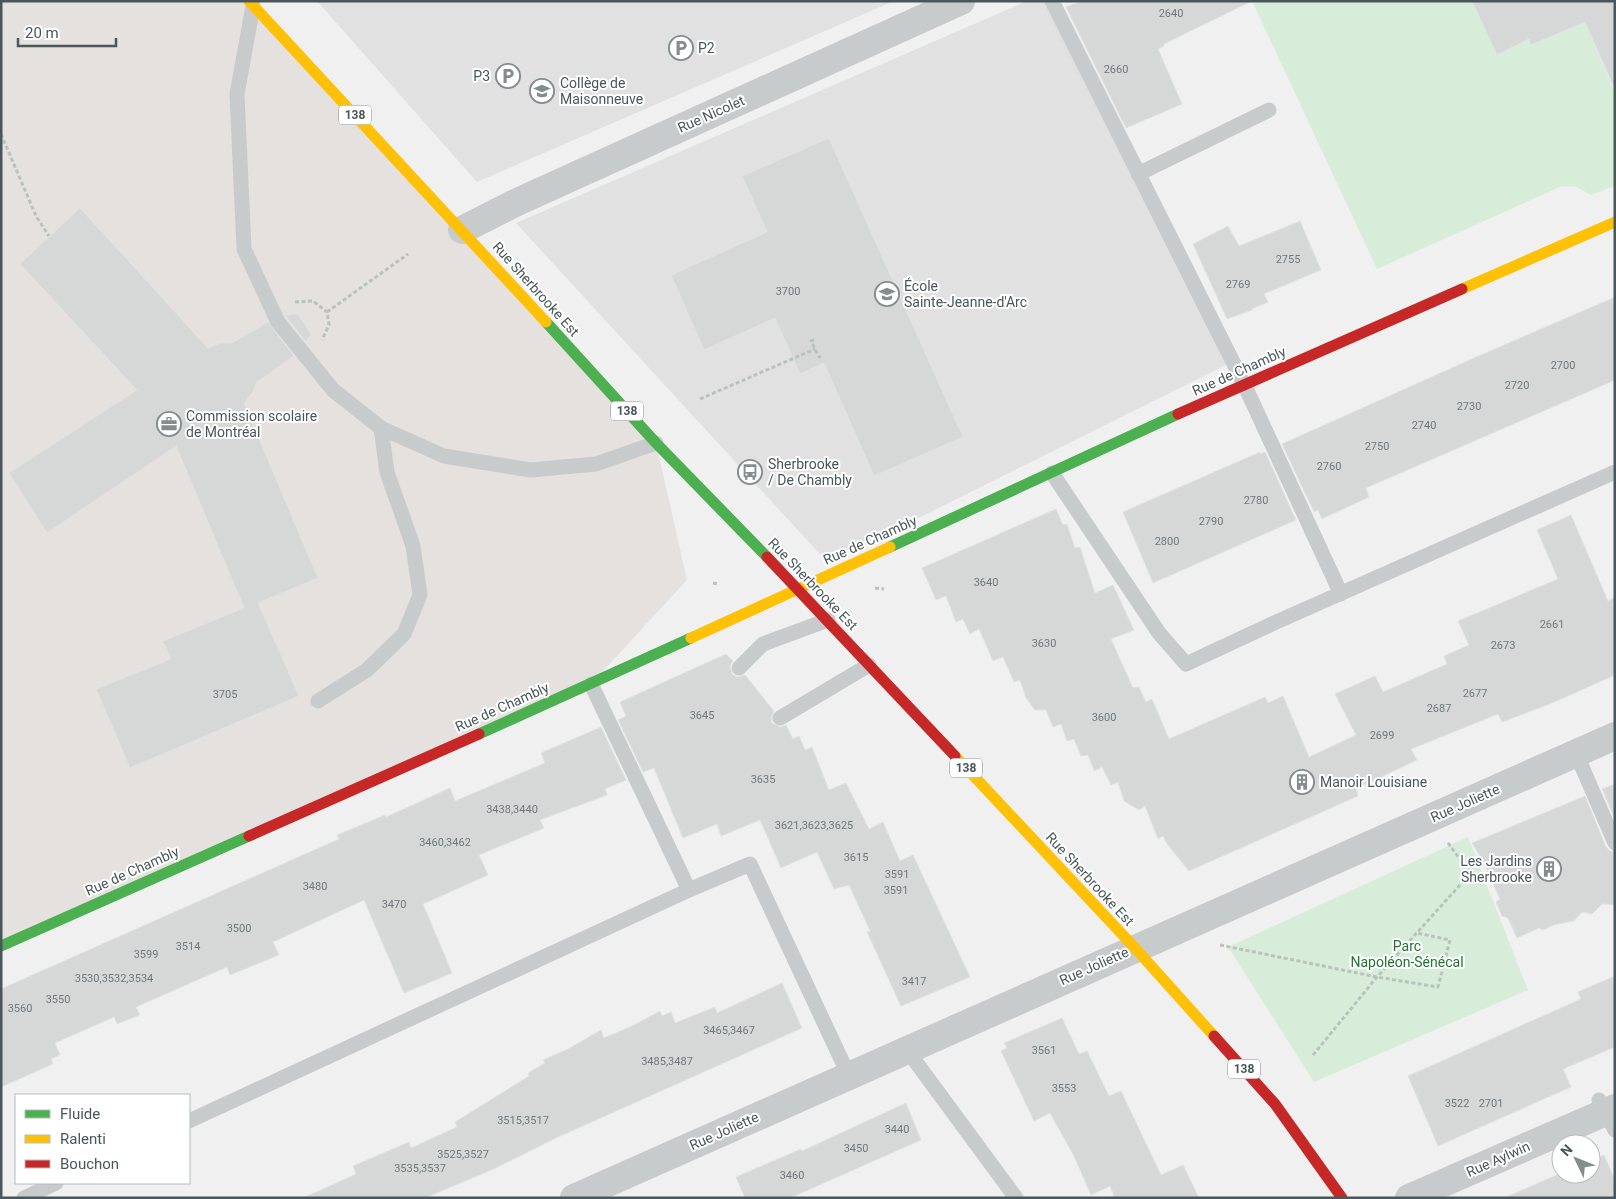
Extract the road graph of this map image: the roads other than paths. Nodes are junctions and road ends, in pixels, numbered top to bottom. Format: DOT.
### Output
graph roads {
  1 [pos="961,1"];
  2 [pos="1052,1"];
  3 [pos="251,4"];
  4 [pos="1269,110"];
  5 [pos="1138,174"];
  6 [pos="1615,222"];
  7 [pos="462,230"];
  8 [pos="1244,384"];
  9 [pos="381,428"];
  10 [pos="656,444"];
  11 [pos="1615,472"];
  12 [pos="1052,473"];
  13 [pos="797,589"];
  14 [pos="1341,594"];
  15 [pos="828,620"];
  16 [pos="869,665"];
  17 [pos="739,668"];
  18 [pos="591,684"];
  19 [pos="318,701"];
  20 [pos="780,718"];
  21 [pos="1615,736"];
  22 [pos="1576,753"];
  23 [pos="1615,843"];
  24 [pos="689,890"];
  25 [pos="1,946"];
  26 [pos="1135,948"];
  27 [pos="907,1050"];
  28 [pos="849,1076"];
  29 [pos="1608,1112"];
  30 [pos="190,1122"];
  31 [pos="54,1184"];
  32 [pos="1009,1196"];
  33 [pos="24,1198"];
  34 [pos="574,1198"];
  35 [pos="1342,1198"];
  36 [pos="1408,1198"];
  1 -- 7 [label="street, Rue Nicolet"];
  2 -- 5 [label="lane"];
  3 -- 7 [label="street, Rue Sherbrooke Est / 138"];
  3 -- 9 [label="lane"];
  4 -- 5 [label="lane"];
  5 -- 8 [label="lane"];
  6 -- 8 [label="street, Rue de Chambly"];
  7 -- 10 [label="street, Rue Sherbrooke Est / 138"];
  8 -- 12 [label="street, Rue de Chambly"];
  8 -- 14 [label="lane"];
  9 -- 10 [label="lane"];
  9 -- 19 [label="lane"];
  10 -- 13 [label="street, Rue Sherbrooke Est / 138"];
  11 -- 14 [label="lane"];
  12 -- 13 [label="street, Rue de Chambly"];
  12 -- 14 [label="lane"];
  13 -- 15 [label="street, Rue Sherbrooke Est / 138"];
  13 -- 18 [label="street, Rue de Chambly"];
  15 -- 16 [label="street, Rue Sherbrooke Est / 138"];
  15 -- 17 [label="lane"];
  16 -- 20 [label="lane"];
  16 -- 26 [label="street, Rue Sherbrooke Est / 138"];
  18 -- 24 [label="lane"];
  18 -- 25 [label="street, Rue de Chambly"];
  21 -- 22 [label="street, Rue Joliette"];
  22 -- 23 [label="lane"];
  22 -- 26 [label="street, Rue Joliette"];
  24 -- 28 [label="lane"];
  24 -- 30 [label="lane"];
  26 -- 27 [label="street, Rue Joliette"];
  26 -- 35 [label="street, Rue Sherbrooke Est / 138"];
  27 -- 28 [label="street, Rue Joliette"];
  27 -- 32 [label="lane"];
  28 -- 34 [label="street, Rue Joliette"];
  29 -- 36 [label="street, Rue Aylwin"];
  31 -- 33 [label="lane"];
}
